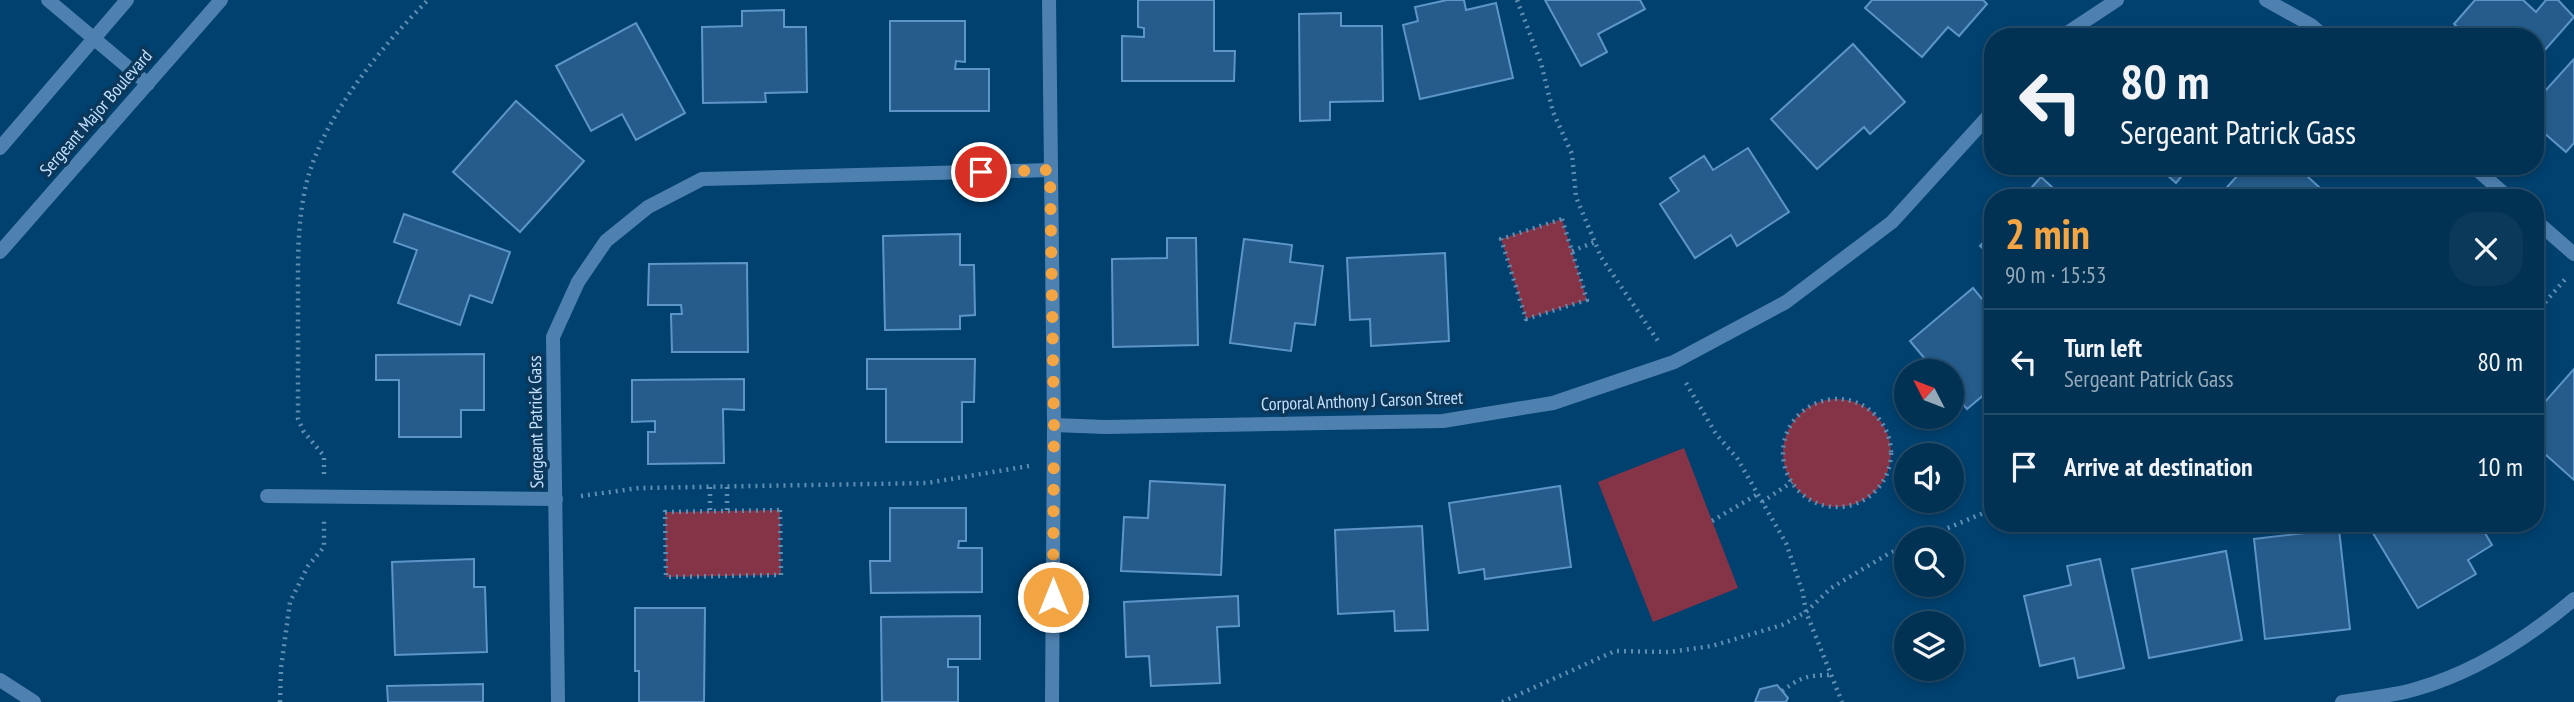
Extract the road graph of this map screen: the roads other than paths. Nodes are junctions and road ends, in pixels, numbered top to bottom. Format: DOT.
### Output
graph roads {
  1 [pos="48,0"];
  2 [pos="127,0"];
  3 [pos="221,0"];
  4 [pos="1049,0"];
  5 [pos="2117,0"];
  6 [pos="2266,0"];
  7 [pos="2075,28"];
  8 [pos="2314,28"];
  9 [pos="95,37"];
  10 [pos="148,84"];
  11 [pos="1984,121"];
  12 [pos="0,148"];
  13 [pos="1050,170"];
  14 [pos="2483,175"];
  15 [pos="2499,189"];
  16 [pos="2544,228"];
  17 [pos="0,252"];
  18 [pos="2574,254"];
  19 [pos="1054,425"];
  20 [pos="267,496"];
  21 [pos="556,499"];
  22 [pos="2574,599"];
  23 [pos="0,680"];
  24 [pos="34,702"];
  25 [pos="558,702"];
  26 [pos="1052,702"];
  27 [pos="2342,702"];
  1 -- 9 [label="street"];
  2 -- 9 [label="street"];
  3 -- 10 [label="street, Sergeant Major Boulevard"];
  4 -- 13 [label="street"];
  5 -- 7 [label="street"];
  6 -- 8 [label="street"];
  9 -- 10 [label="street"];
  9 -- 12 [label="street"];
  10 -- 17 [label="street, Sergeant Major Boulevard"];
  11 -- 19 [label="street, Corporal Anthony J Carson Street"];
  13 -- 19 [label="street"];
  13 -- 21 [label="street, Sergeant Patrick Gass"];
  14 -- 15 [label="street"];
  16 -- 18 [label="street"];
  19 -- 26 [label="street"];
  20 -- 21 [label="street"];
  21 -- 25 [label="street, Sergeant Patrick Gass"];
  22 -- 27 [label="street"];
  23 -- 24 [label="street"];
}
